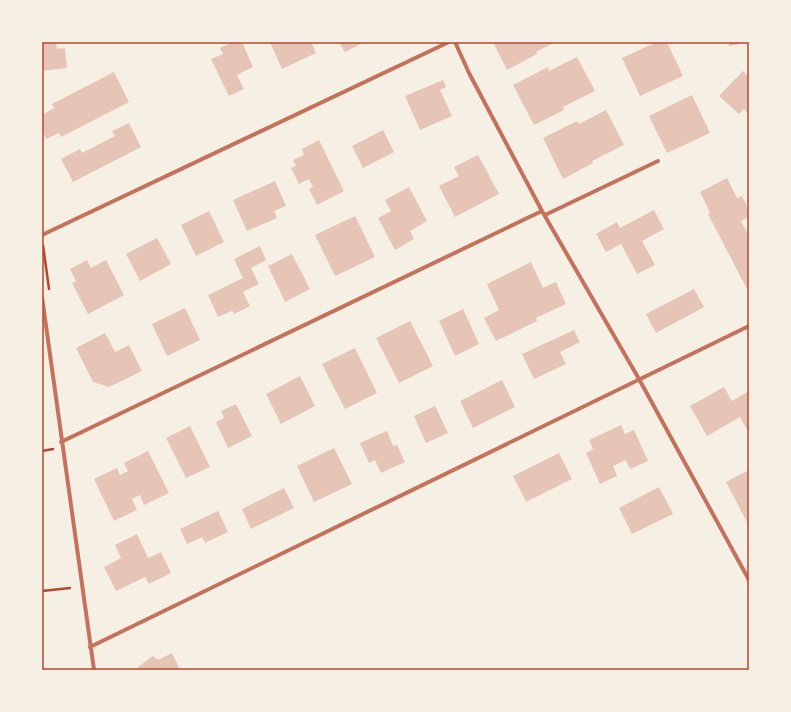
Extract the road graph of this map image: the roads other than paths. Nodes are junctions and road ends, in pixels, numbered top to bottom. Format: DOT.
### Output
graph roads {
  1 [pos="449,42"];
  2 [pos="455,42"];
  3 [pos="658,161"];
  4 [pos="543,213"];
  5 [pos="42,235"];
  6 [pos="42,297"];
  7 [pos="749,326"];
  8 [pos="639,379"];
  9 [pos="62,442"];
  10 [pos="749,580"];
  11 [pos="90,647"];
  12 [pos="94,670"];
  1 -- 5 [label="street"];
  2 -- 4 [label="street"];
  3 -- 4 [label="street"];
  4 -- 8 [label="street"];
  4 -- 9 [label="street"];
  6 -- 9 [label="street"];
  7 -- 8 [label="street"];
  8 -- 10 [label="street"];
  8 -- 11 [label="street"];
  9 -- 11 [label="street"];
  11 -- 12 [label="street"];
}
